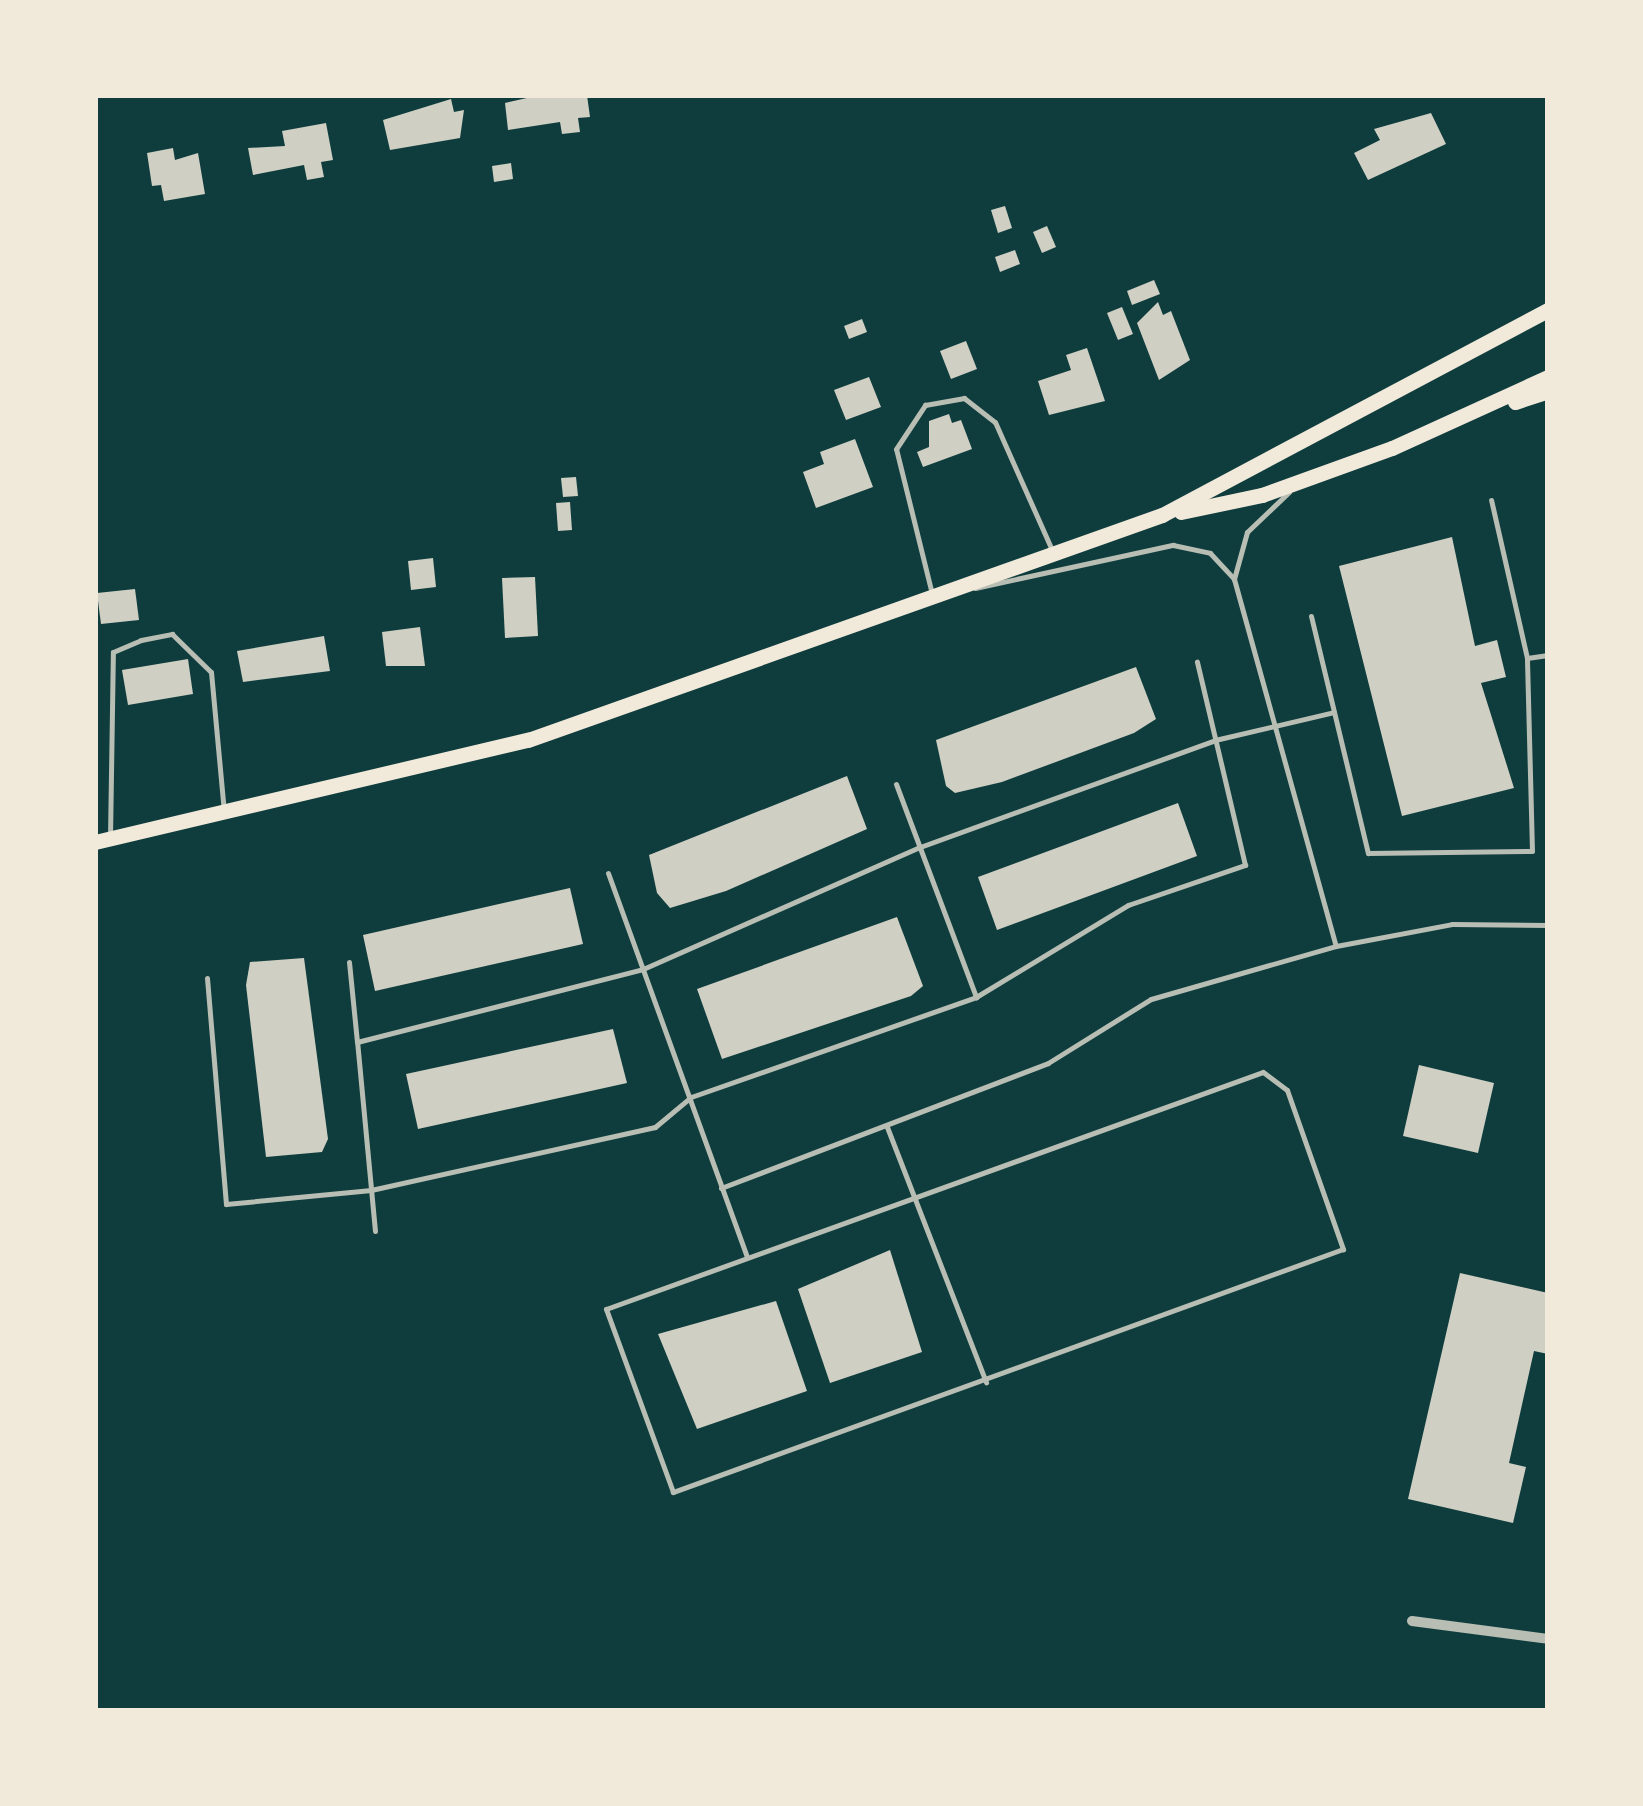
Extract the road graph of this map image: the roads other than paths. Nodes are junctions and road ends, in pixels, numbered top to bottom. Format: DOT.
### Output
graph roads {
  1 [pos="1548,310"];
  2 [pos="1548,377"];
  3 [pos="1548,392"];
  4 [pos="1468,417"];
  5 [pos="1304,480"];
  6 [pos="1490,500"];
  7 [pos="1162,515"];
  8 [pos="1054,554"];
  9 [pos="1234,579"];
  10 [pos="933,597"];
  11 [pos="1311,616"];
  12 [pos="1548,654"];
  13 [pos="1527,658"];
  14 [pos="1197,662"];
  15 [pos="1334,712"];
  16 [pos="1271,726"];
  17 [pos="1215,740"];
  18 [pos="896,784"];
  19 [pos="225,814"];
  20 [pos="103,840"];
  21 [pos="920,847"];
  22 [pos="608,873"];
  23 [pos="1548,924"];
  24 [pos="1336,946"];
  25 [pos="348,962"];
  26 [pos="643,968"];
  27 [pos="207,978"];
  28 [pos="976,997"];
  29 [pos="357,1042"];
  30 [pos="691,1098"];
  31 [pos="888,1127"];
  32 [pos="721,1188"];
  33 [pos="372,1190"];
  34 [pos="914,1196"];
  35 [pos="375,1231"];
  36 [pos="747,1258"];
  37 [pos="986,1382"];
  38 [pos="1412,1621"];
  39 [pos="1548,1639"];
  1 -- 7 [label="main road"];
  2 -- 4 [label="main road"];
  3 -- 4 [label="main road"];
  4 -- 5 [label="main road"];
  5 -- 7 [label="main road"];
  5 -- 9 [label="lane"];
  6 -- 13 [label="lane"];
  7 -- 8 [label="main road"];
  8 -- 10 [label="main road"];
  8 -- 10 [label="lane"];
  9 -- 10 [label="lane"];
  9 -- 16 [label="lane"];
  10 -- 19 [label="main road"];
  11 -- 15 [label="lane"];
  12 -- 13 [label="lane"];
  13 -- 15 [label="lane"];
  14 -- 17 [label="lane"];
  15 -- 16 [label="lane"];
  16 -- 17 [label="lane"];
  16 -- 24 [label="lane"];
  17 -- 21 [label="lane"];
  17 -- 28 [label="lane"];
  18 -- 21 [label="lane"];
  19 -- 20 [label="main road"];
  19 -- 20 [label="lane"];
  21 -- 26 [label="lane"];
  21 -- 28 [label="lane"];
  22 -- 26 [label="lane"];
  23 -- 24 [label="lane"];
  24 -- 31 [label="lane"];
  25 -- 29 [label="lane"];
  26 -- 29 [label="lane"];
  26 -- 30 [label="lane"];
  27 -- 33 [label="lane"];
  28 -- 30 [label="lane"];
  29 -- 33 [label="lane"];
  30 -- 32 [label="lane"];
  30 -- 33 [label="lane"];
  31 -- 32 [label="lane"];
  31 -- 34 [label="lane"];
  32 -- 36 [label="lane"];
  33 -- 35 [label="lane"];
  34 -- 36 [label="lane"];
  34 -- 37 [label="lane"];
  34 -- 37 [label="lane"];
  36 -- 37 [label="lane"];
  38 -- 39 [label="street"];
}
